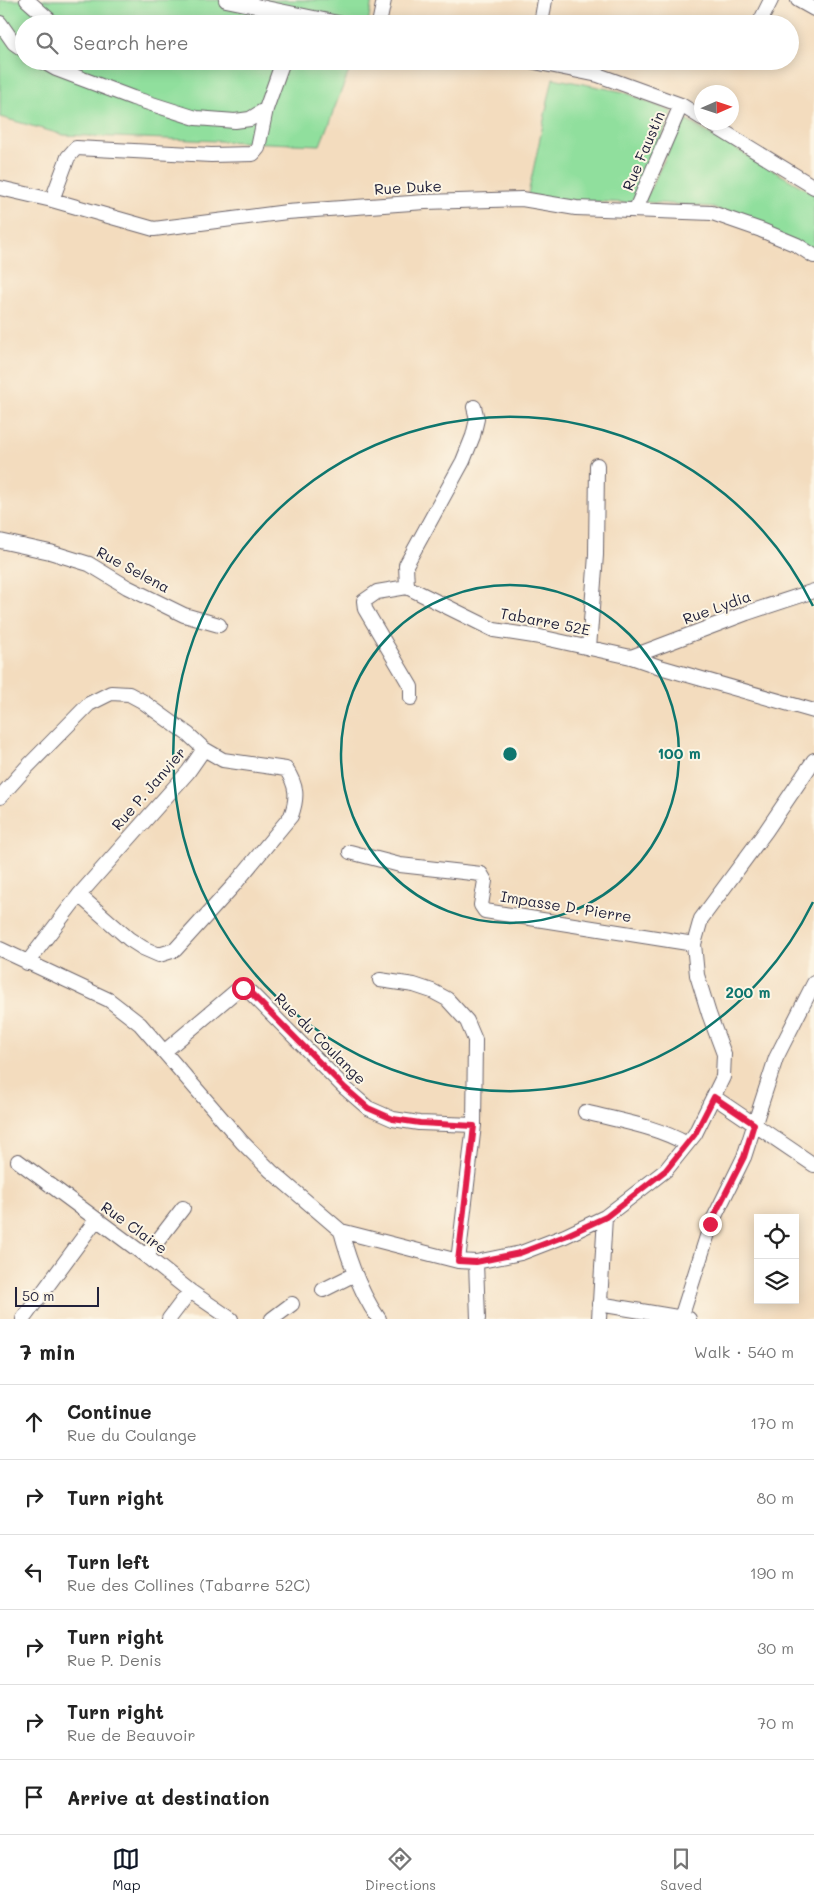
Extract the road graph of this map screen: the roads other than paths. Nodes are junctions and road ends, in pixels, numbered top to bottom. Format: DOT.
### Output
graph roads {
  1 [pos="27,0"];
  2 [pos="226,0"];
  3 [pos="384,0"];
  4 [pos="545,0"];
  5 [pos="772,0"];
  6 [pos="798,0"];
  7 [pos="814,9"];
  8 [pos="44,15"];
  9 [pos="297,15"];
  10 [pos="381,15"];
  11 [pos="542,15"];
  12 [pos="764,15"];
  13 [pos="0,23"];
  14 [pos="15,44"];
  15 [pos="59,70"];
  16 [pos="280,70"];
  17 [pos="574,70"];
  18 [pos="680,105"];
  19 [pos="266,109"];
  20 [pos="694,113"];
  21 [pos="721,130"];
  22 [pos="814,187"];
  23 [pos="0,188"];
  24 [pos="52,200"];
  25 [pos="636,209"];
  26 [pos="814,256"];
  27 [pos="474,407"];
  28 [pos="597,465"];
  29 [pos="1,539"];
  30 [pos="407,587"];
  31 [pos="814,592"];
  32 [pos="219,625"];
  33 [pos="589,648"];
  34 [pos="631,656"];
  35 [pos="412,698"];
  36 [pos="814,711"];
  37 [pos="204,749"];
  38 [pos="814,760"];
  39 [pos="0,797"];
  40 [pos="350,852"];
  41 [pos="79,894"];
  42 [pos="694,944"];
  43 [pos="0,949"];
  44 [pos="27,962"];
  45 [pos="380,980"];
  46 [pos="814,983"];
  47 [pos="165,1051"];
  48 [pos="714,1097"];
  49 [pos="585,1112"];
  50 [pos="754,1124"];
  51 [pos="474,1126"];
  52 [pos="687,1144"];
  53 [pos="18,1162"];
  54 [pos="814,1165"];
  55 [pos="183,1208"];
  56 [pos="606,1217"];
  57 [pos="96,1220"];
  58 [pos="341,1232"];
  59 [pos="146,1256"];
  60 [pos="458,1261"];
  61 [pos="476,1262"];
  62 [pos="355,1274"];
  63 [pos="323,1290"];
  64 [pos="190,1292"];
  65 [pos="292,1304"];
  66 [pos="599,1304"];
  67 [pos="685,1318"];
  68 [pos="23,1319"];
  69 [pos="170,1319"];
  70 [pos="231,1319"];
  71 [pos="272,1319"];
  72 [pos="379,1319"];
  73 [pos="478,1319"];
  74 [pos="600,1319"];
  1 -- 8 [label="street"];
  2 -- 9 [label="street"];
  3 -- 10 [label="street"];
  4 -- 11 [label="street"];
  5 -- 12 [label="street"];
  6 -- 7 [label="street"];
  13 -- 14 [label="street"];
  15 -- 19 [label="street"];
  16 -- 19 [label="street"];
  17 -- 18 [label="street"];
  18 -- 20 [label="street"];
  18 -- 25 [label="street, Rue Faustin"];
  19 -- 24 [label="street"];
  21 -- 22 [label="street"];
  23 -- 24 [label="street, Rue Duke"];
  24 -- 25 [label="street, Rue Duke"];
  25 -- 26 [label="street, Rue Duke"];
  27 -- 30 [label="street"];
  28 -- 33 [label="street"];
  29 -- 32 [label="street, Rue Selena"];
  30 -- 33 [label="street, Tabarre 52E"];
  30 -- 35 [label="street"];
  31 -- 34 [label="street, Rue Lydia"];
  33 -- 34 [label="street, Tabarre 52E"];
  34 -- 36 [label="street, Tabarre 52E"];
  37 -- 39 [label="street, Rue P. Janvier"];
  37 -- 41 [label="street, Rue P. Janvier"];
  37 -- 41 [label="street"];
  38 -- 42 [label="street"];
  40 -- 42 [label="street, Impasse D. Pierre"];
  41 -- 44 [label="street, Rue P. Janvier"];
  42 -- 48 [label="street"];
  43 -- 44 [label="street"];
  44 -- 47 [label="street"];
  45 -- 51 [label="street"];
  46 -- 50 [label="street"];
  47 -- 51 [label="street, Rue du Coulange"];
  47 -- 58 [label="street"];
  48 -- 50 [label="street"];
  48 -- 52 [label="street"];
  49 -- 52 [label="street"];
  50 -- 54 [label="street"];
  50 -- 67 [label="street"];
  51 -- 60 [label="street"];
  52 -- 56 [label="street"];
  53 -- 57 [label="street, Rue Claire"];
  55 -- 59 [label="street"];
  56 -- 61 [label="street"];
  56 -- 66 [label="street"];
  57 -- 59 [label="street, Rue Claire"];
  57 -- 68 [label="street"];
  58 -- 60 [label="street"];
  58 -- 62 [label="street"];
  59 -- 64 [label="street, Rue Claire"];
  60 -- 61 [label="street"];
  61 -- 73 [label="street"];
  62 -- 63 [label="street"];
  62 -- 72 [label="street"];
  64 -- 69 [label="street"];
  64 -- 70 [label="street, Rue Claire"];
  65 -- 71 [label="street"];
  66 -- 67 [label="street"];
  66 -- 74 [label="street"];
}
